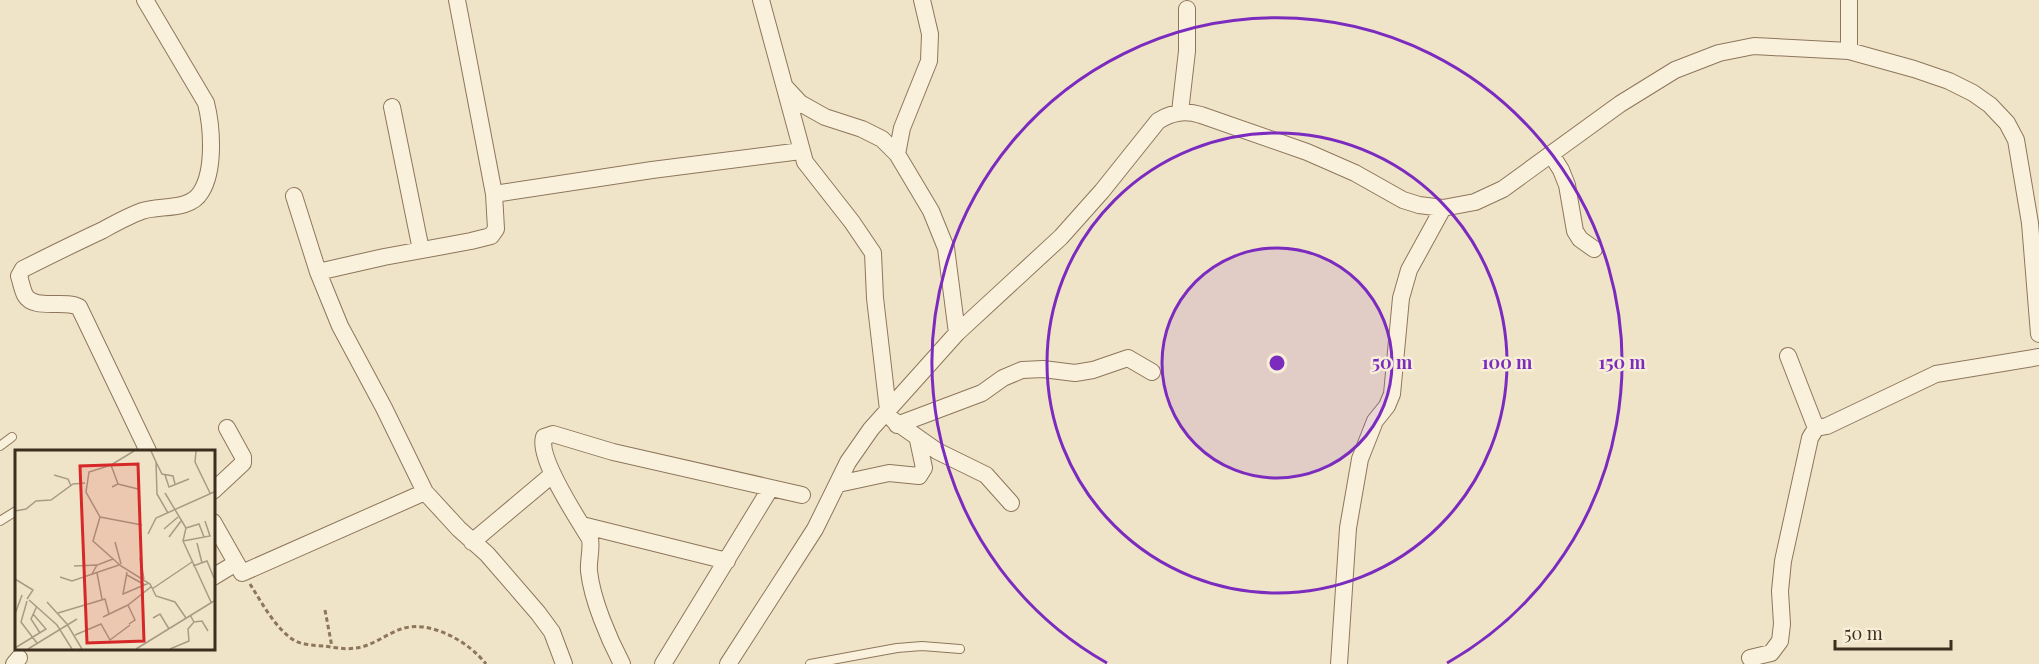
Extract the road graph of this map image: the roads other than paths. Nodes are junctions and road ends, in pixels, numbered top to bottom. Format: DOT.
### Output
graph roads {
  1 [pos="145,0"];
  2 [pos="457,0"];
  3 [pos="761,0"];
  4 [pos="922,0"];
  5 [pos="1849,0"];
  6 [pos="1187,9"];
  7 [pos="1849,51"];
  8 [pos="785,87"];
  9 [pos="392,107"];
  10 [pos="1180,112"];
  11 [pos="801,151"];
  12 [pos="897,154"];
  13 [pos="1551,154"];
  14 [pos="494,194"];
  15 [pos="294,196"];
  16 [pos="1443,208"];
  17 [pos="1594,249"];
  18 [pos="421,250"];
  19 [pos="318,272"];
  20 [pos="957,333"];
  21 [pos="2039,334"];
  22 [pos="1788,356"];
  23 [pos="2039,357"];
  24 [pos="1152,372"];
  25 [pos="890,416"];
  26 [pos="226,428"];
  27 [pos="1816,428"];
  28 [pos="12,437"];
  29 [pos="918,440"];
  30 [pos="0,446"];
  31 [pos="148,450"];
  32 [pos="553,474"];
  33 [pos="837,484"];
  34 [pos="214,489"];
  35 [pos="770,489"];
  36 [pos="425,492"];
  37 [pos="802,495"];
  38 [pos="1011,503"];
  39 [pos="15,513"];
  40 [pos="0,521"];
  41 [pos="214,524"];
  42 [pos="582,525"];
  43 [pos="472,542"];
  44 [pos="727,561"];
  45 [pos="239,568"];
  46 [pos="214,577"];
  47 [pos="960,649"];
  48 [pos="1750,658"];
  49 [pos="564,664"];
  50 [pos="622,664"];
  51 [pos="663,664"];
  52 [pos="728,664"];
  53 [pos="810,664"];
  54 [pos="1339,664"];
  1 -- 31 [label="street"];
  2 -- 14 [label="street"];
  3 -- 8 [label="street"];
  4 -- 12 [label="street"];
  5 -- 7 [label="street"];
  6 -- 10 [label="street"];
  7 -- 13 [label="street"];
  7 -- 21 [label="street"];
  8 -- 11 [label="street"];
  8 -- 12 [label="street"];
  9 -- 18 [label="street"];
  10 -- 16 [label="street"];
  10 -- 20 [label="street"];
  11 -- 14 [label="street"];
  11 -- 25 [label="street"];
  12 -- 20 [label="street"];
  13 -- 16 [label="street"];
  13 -- 17 [label="street"];
  14 -- 18 [label="street"];
  15 -- 19 [label="street"];
  16 -- 54 [label="street"];
  18 -- 19 [label="street"];
  19 -- 36 [label="street"];
  20 -- 25 [label="street"];
  22 -- 27 [label="street"];
  23 -- 27 [label="street"];
  24 -- 25 [label="street"];
  25 -- 29 [label="street"];
  25 -- 33 [label="street"];
  26 -- 34 [label="street"];
  27 -- 48 [label="street"];
  28 -- 30 [label="lane"];
  29 -- 33 [label="street"];
  29 -- 38 [label="street"];
  32 -- 35 [label="street"];
  32 -- 42 [label="street"];
  32 -- 43 [label="street"];
  33 -- 52 [label="street"];
  35 -- 37 [label="street"];
  35 -- 44 [label="street"];
  36 -- 43 [label="street"];
  36 -- 45 [label="street"];
  39 -- 40 [label="lane"];
  41 -- 45 [label="street"];
  42 -- 44 [label="street"];
  42 -- 50 [label="street"];
  43 -- 49 [label="street"];
  44 -- 51 [label="street"];
  45 -- 46 [label="street"];
  47 -- 53 [label="lane"];
}
